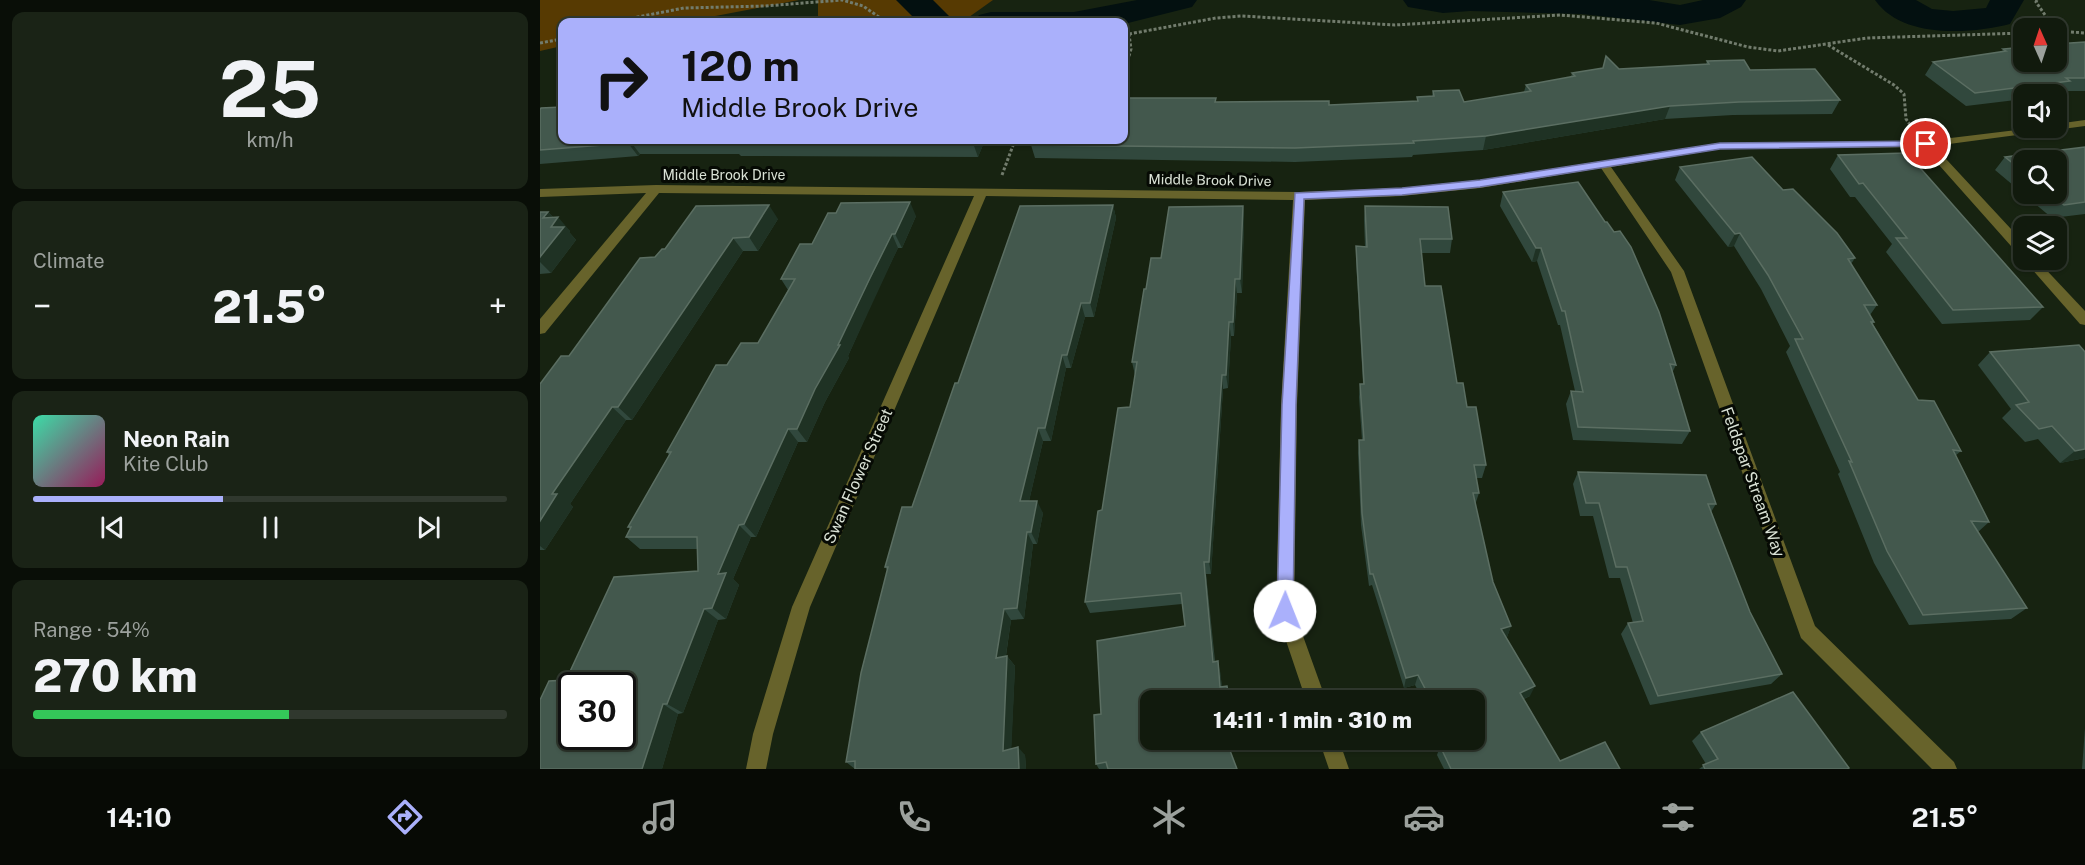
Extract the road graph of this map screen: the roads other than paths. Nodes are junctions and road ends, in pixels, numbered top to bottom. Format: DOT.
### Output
graph roads {
  1 [pos="2085,123"];
  2 [pos="2067,126"];
  3 [pos="2013,133"];
  4 [pos="1926,144"];
  5 [pos="1603,163"];
  6 [pos="656,189"];
  7 [pos="982,192"];
  8 [pos="540,193"];
  9 [pos="1299,196"];
  10 [pos="2013,240"];
  11 [pos="2039,270"];
  12 [pos="2085,320"];
  13 [pos="540,329"];
  14 [pos="1313,690"];
  15 [pos="1332,750"];
  16 [pos="756,769"];
  17 [pos="1339,769"];
  18 [pos="1947,769"];
  1 -- 2 [label="street, Middle Brook Drive"];
  3 -- 4 [label="street, Middle Brook Drive"];
  4 -- 5 [label="street, Middle Brook Drive"];
  4 -- 10 [label="street"];
  5 -- 9 [label="street, Middle Brook Drive"];
  5 -- 18 [label="street, Feldspar Stream Way"];
  6 -- 7 [label="street, Middle Brook Drive"];
  6 -- 8 [label="street, Middle Brook Drive"];
  6 -- 13 [label="street"];
  7 -- 9 [label="street, Middle Brook Drive"];
  7 -- 16 [label="street, Swan Flower Street"];
  9 -- 14 [label="street"];
  11 -- 12 [label="street"];
  15 -- 17 [label="street"];
}
